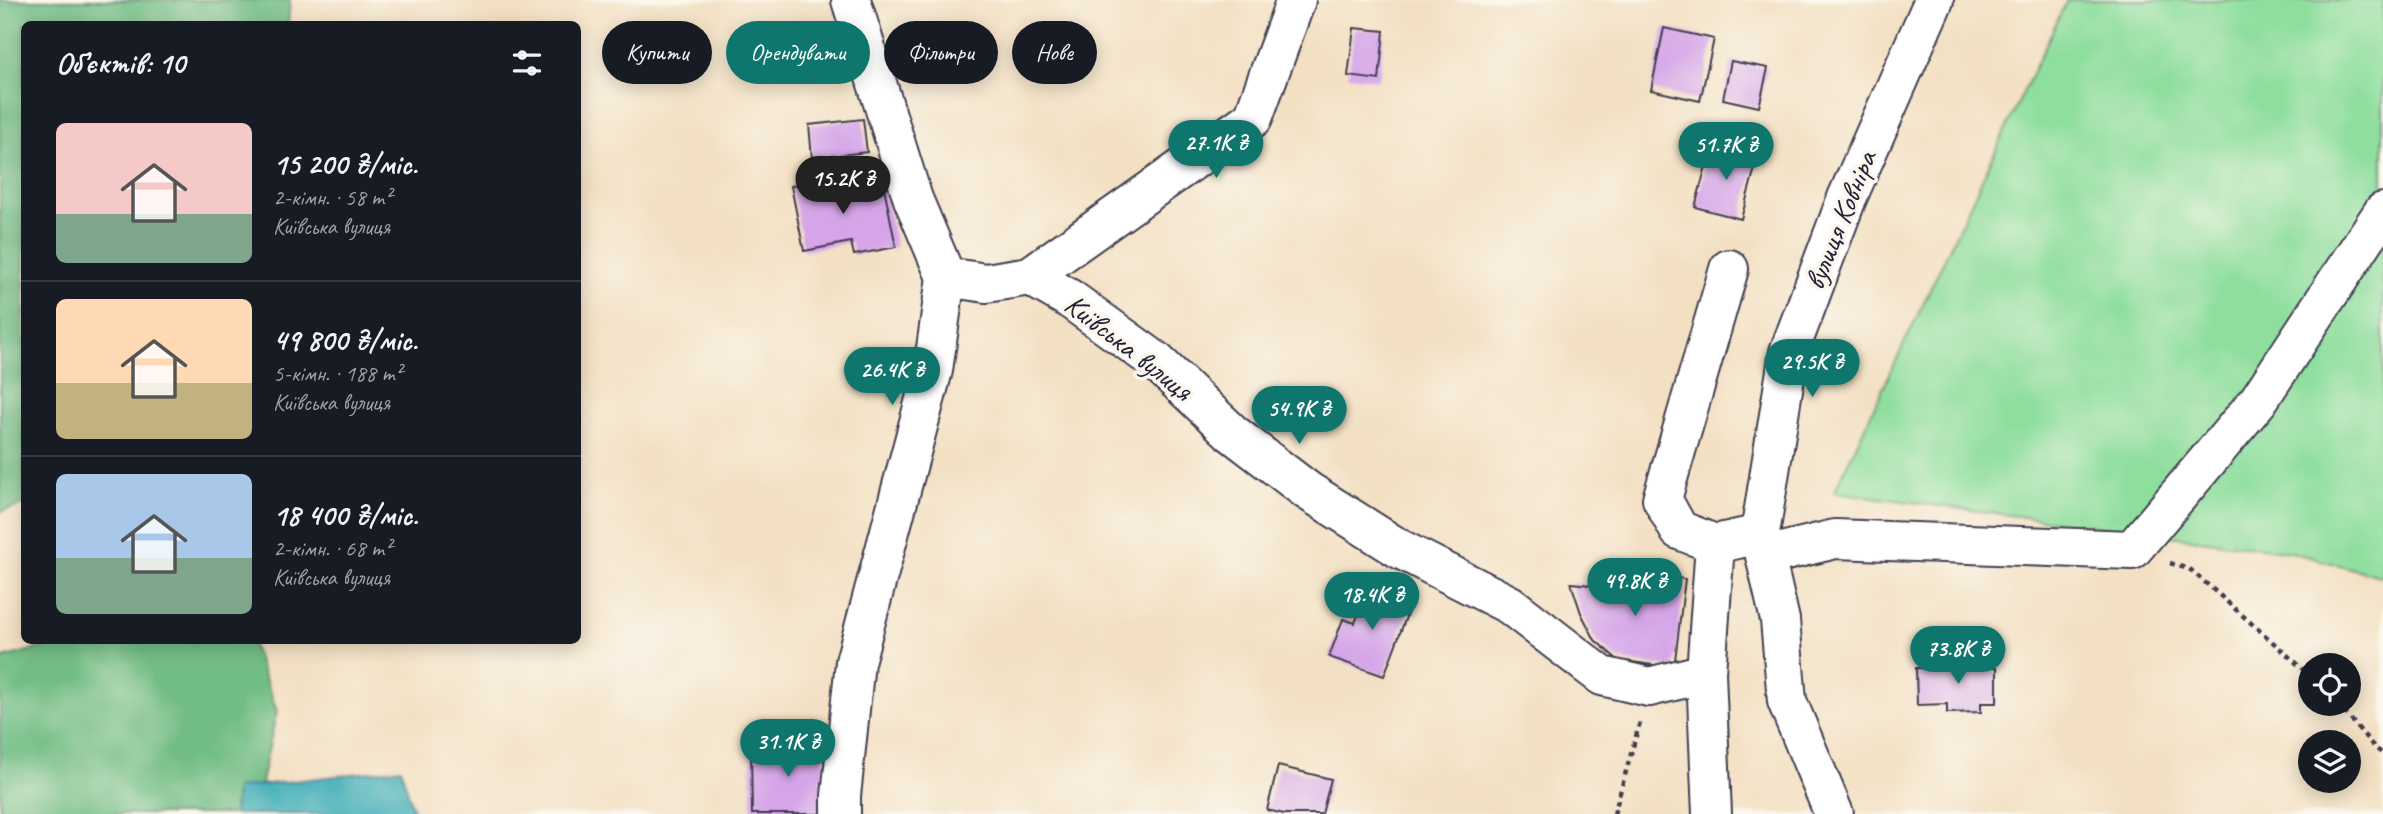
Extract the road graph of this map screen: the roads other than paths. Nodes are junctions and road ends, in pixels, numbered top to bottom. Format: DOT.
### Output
graph roads {
  1 [pos="851,0"];
  2 [pos="1296,0"];
  3 [pos="1934,0"];
  4 [pos="2383,212"];
  5 [pos="1729,269"];
  6 [pos="1030,276"];
  7 [pos="946,277"];
  8 [pos="1715,544"];
  9 [pos="1763,545"];
  10 [pos="1706,673"];
  11 [pos="841,814"];
  12 [pos="1712,814"];
  13 [pos="1833,814"];
  1 -- 7 [label="street"];
  2 -- 6 [label="street"];
  3 -- 9 [label="street, вулиця Ковніра"];
  4 -- 9 [label="street"];
  5 -- 8 [label="street"];
  6 -- 7 [label="street, Київська вулиця"];
  6 -- 10 [label="street, Київська вулиця"];
  7 -- 11 [label="street"];
  8 -- 9 [label="street"];
  8 -- 10 [label="street"];
  9 -- 13 [label="street, вулиця Ковніра"];
  10 -- 12 [label="street"];
}
